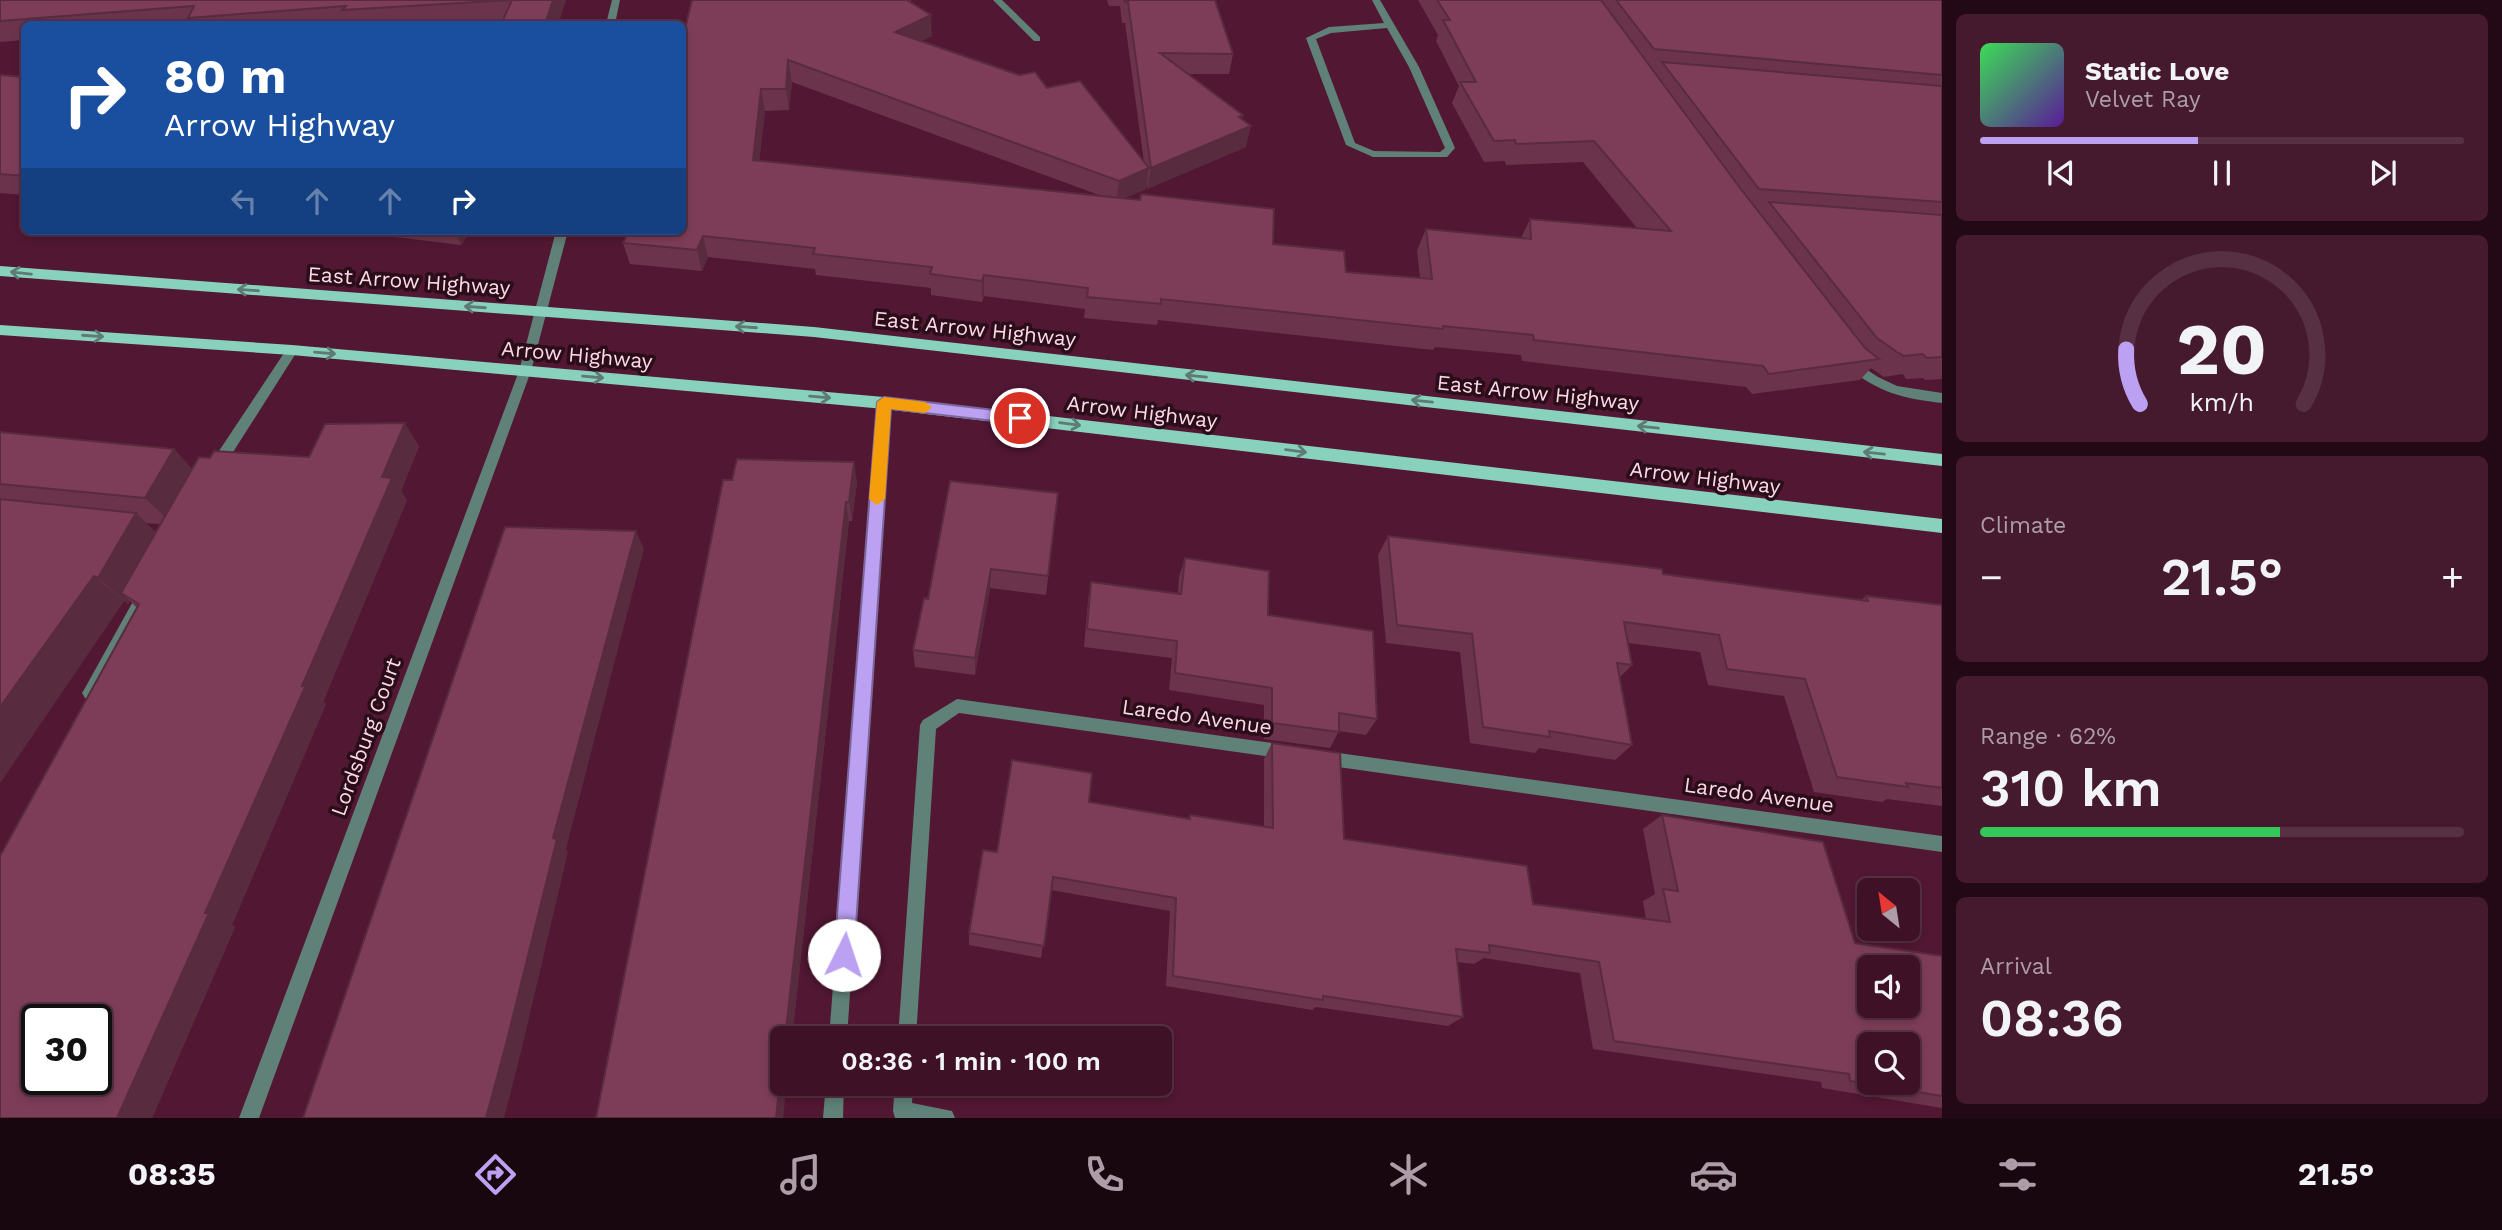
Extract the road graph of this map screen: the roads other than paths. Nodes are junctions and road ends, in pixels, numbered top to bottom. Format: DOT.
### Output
graph roads {
  1 [pos="616,0"];
  2 [pos="997,0"];
  3 [pos="1376,0"];
  4 [pos="611,21"];
  5 [pos="1390,25"];
  6 [pos="1037,39"];
  7 [pos="561,235"];
  8 [pos="0,271"];
  9 [pos="543,312"];
  10 [pos="0,330"];
  11 [pos="292,349"];
  12 [pos="1844,354"];
  13 [pos="525,372"];
  14 [pos="1942,398"];
  15 [pos="884,402"];
  16 [pos="1942,460"];
  17 [pos="208,479"];
  18 [pos="1942,526"];
  19 [pos="152,581"];
  20 [pos="80,712"];
  21 [pos="1942,844"];
  22 [pos="839,1026"];
  23 [pos="908,1026"];
  24 [pos="834,1096"];
  25 [pos="903,1096"];
  26 [pos="249,1118"];
  27 [pos="833,1118"];
  28 [pos="945,1118"];
  1 -- 4 [label="street"];
  2 -- 6 [label="street"];
  3 -- 5 [label="street"];
  5 -- 5 [label="street"];
  7 -- 9 [label="street, Lordsburg Court"];
  9 -- 8 [label="main road, East Arrow Highway, one-way"];
  9 -- 13 [label="street, Lordsburg Court"];
  16 -- 9 [label="main road, East Arrow Highway, one-way"];
  10 -- 11 [label="main road, Arrow Highway, one-way"];
  11 -- 13 [label="main road, Arrow Highway, one-way"];
  11 -- 17 [label="street"];
  12 -- 14 [label="street"];
  13 -- 15 [label="main road, Arrow Highway, one-way"];
  13 -- 26 [label="street, Lordsburg Court"];
  15 -- 18 [label="main road, Arrow Highway, one-way"];
  15 -- 22 [label="street"];
  19 -- 20 [label="street"];
  21 -- 23 [label="street, Laredo Avenue"];
  24 -- 27 [label="street"];
  25 -- 28 [label="street"];
}
